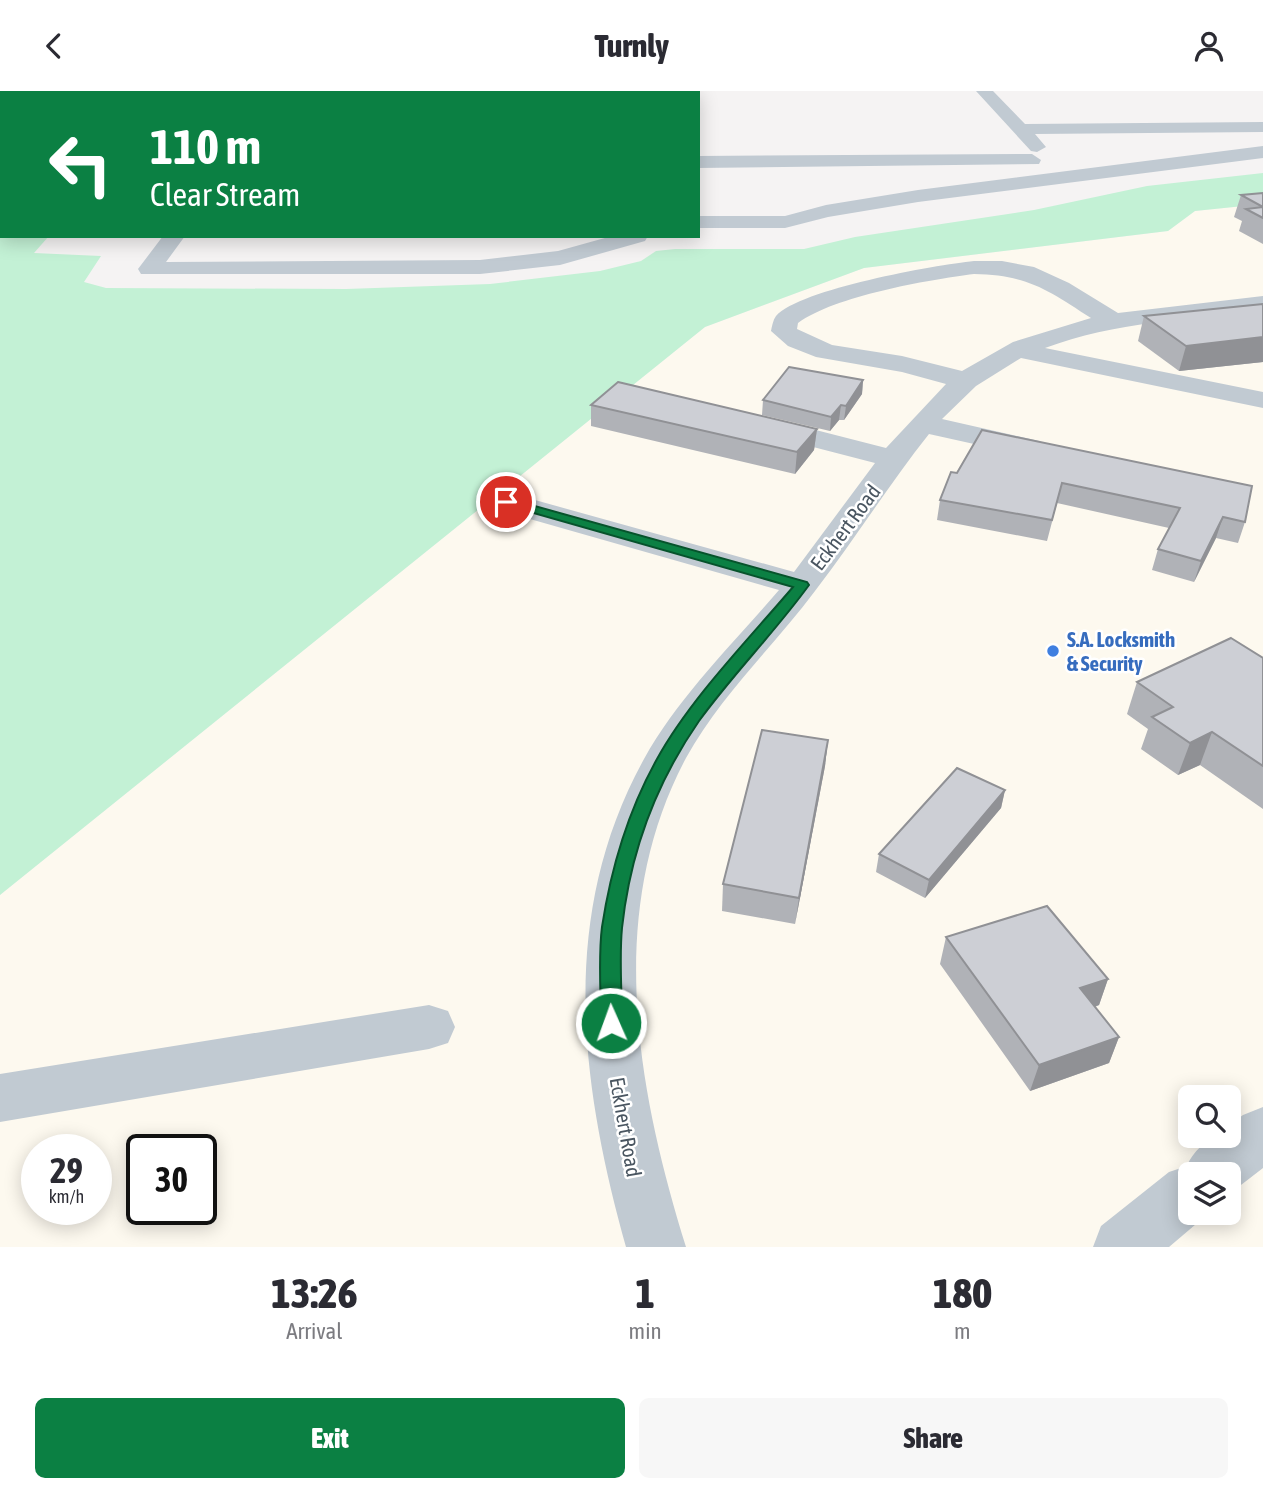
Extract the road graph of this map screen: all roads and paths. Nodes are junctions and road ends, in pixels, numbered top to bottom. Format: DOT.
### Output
graph roads {
  1 [pos="984,91"];
  2 [pos="1263,127"];
  3 [pos="1020,129"];
  4 [pos="1263,152"];
  5 [pos="1049,160"];
  6 [pos="700,162"];
  7 [pos="1065,176"];
  8 [pos="700,222"];
  9 [pos="172,238"];
  10 [pos="630,238"];
  11 [pos="1263,303"];
  12 [pos="1263,323"];
  13 [pos="1124,328"];
  14 [pos="1018,350"];
  15 [pos="1083,363"];
  16 [pos="1263,375"];
  17 [pos="965,380"];
  18 [pos="1190,386"];
  19 [pos="1263,400"];
  20 [pos="734,418"];
  21 [pos="923,424"];
  22 [pos="1055,453"];
  23 [pos="895,459"];
  24 [pos="506,502"];
  25 [pos="802,585"];
  26 [pos="429,1027"];
  27 [pos="0,1098"];
  28 [pos="1261,1139"];
  29 [pos="1229,1162"];
  30 [pos="1178,1202"];
  31 [pos="656,1247"];
  32 [pos="1123,1247"];
  1 -- 3 [label="street"];
  2 -- 3 [label="street"];
  3 -- 5 [label="street"];
  4 -- 7 [label="street"];
  5 -- 6 [label="street"];
  5 -- 7 [label="street"];
  7 -- 8 [label="street"];
  9 -- 10 [label="street"];
  11 -- 13 [label="street, Eckhert Road"];
  12 -- 13 [label="street"];
  13 -- 14 [label="street, Eckhert Road"];
  13 -- 15 [label="street"];
  13 -- 17 [label="street"];
  14 -- 15 [label="street"];
  14 -- 17 [label="street, Eckhert Road"];
  15 -- 18 [label="street"];
  16 -- 18 [label="street"];
  17 -- 21 [label="street, Eckhert Road"];
  18 -- 19 [label="street"];
  20 -- 23 [label="street"];
  21 -- 22 [label="street"];
  21 -- 23 [label="street, Eckhert Road"];
  23 -- 25 [label="street, Eckhert Road"];
  24 -- 25 [label="street"];
  25 -- 31 [label="street, Eckhert Road"];
  26 -- 27 [label="street"];
  28 -- 29 [label="street"];
  30 -- 32 [label="street"];
}
